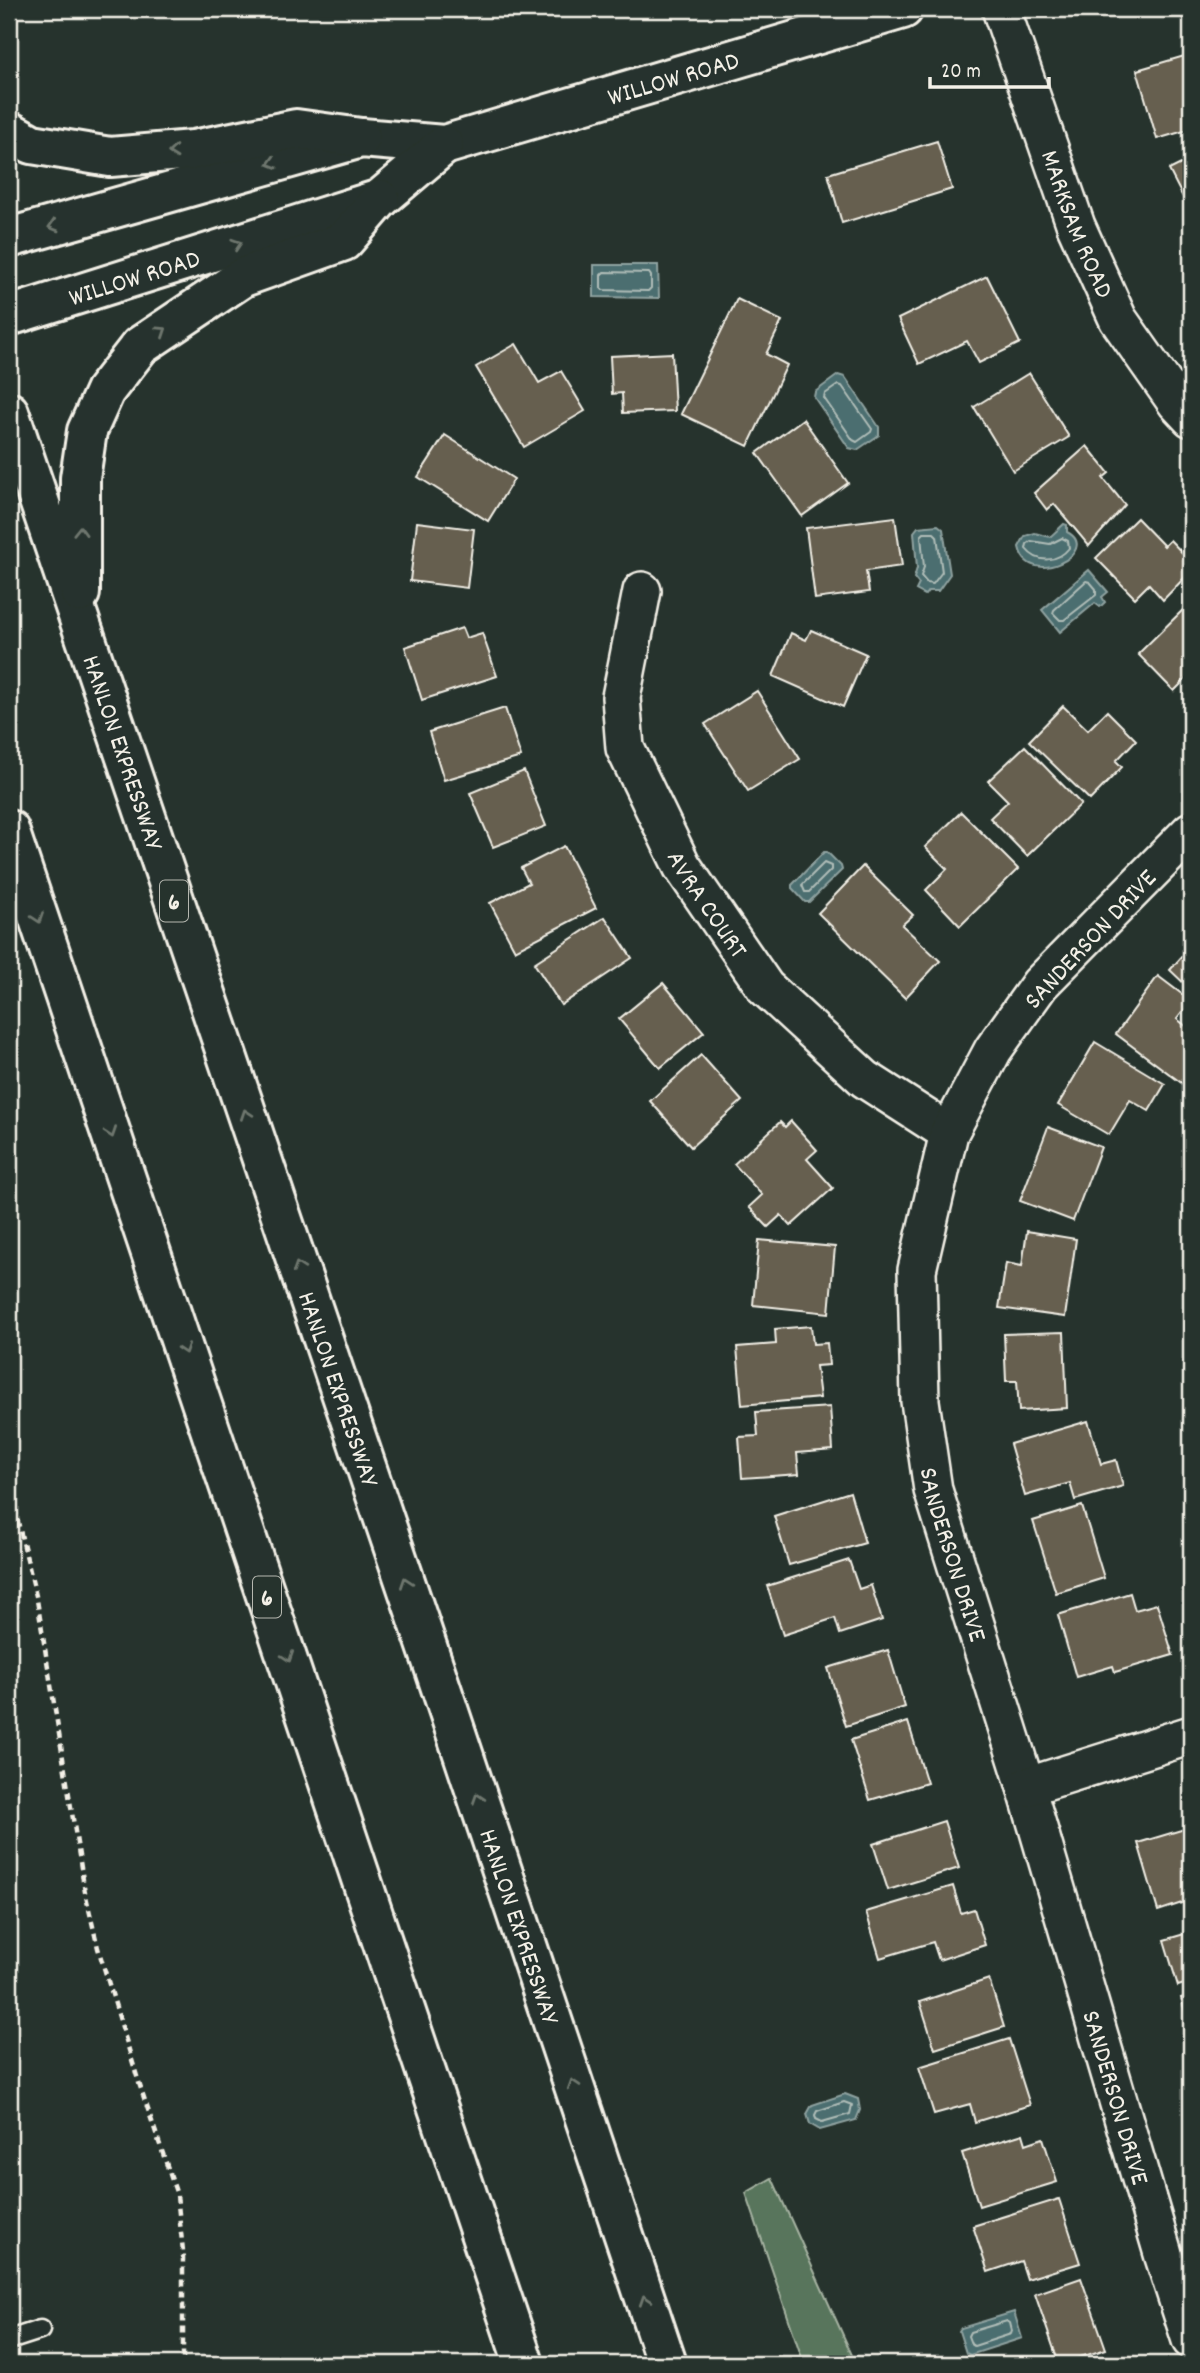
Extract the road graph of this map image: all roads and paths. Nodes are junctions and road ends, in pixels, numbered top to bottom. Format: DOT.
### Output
graph roads {
  1 [pos="903,9"];
  2 [pos="1001,9"];
  3 [pos="9,131"];
  4 [pos="361,138"];
  5 [pos="444,145"];
  6 [pos="380,199"];
  7 [pos="9,238"];
  8 [pos="9,316"];
  9 [pos="9,412"];
  10 [pos="1191,418"];
  11 [pos="642,591"];
  12 [pos="79,624"];
  13 [pos="9,830"];
  14 [pos="1191,831"];
  15 [pos="949,1133"];
  16 [pos="9,1485"];
  17 [pos="1191,1735"];
  18 [pos="1026,1787"];
  19 [pos="1178,2254"];
  20 [pos="40,2330"];
  21 [pos="9,2340"];
  22 [pos="1191,2340"];
  23 [pos="183,2364"];
  24 [pos="524,2364"];
  25 [pos="667,2364"];
  1 -- 5 [label="main road, WILLOW ROAD"];
  2 -- 10 [label="street, MARKSAM ROAD"];
  4 -- 3 [label="main road, one-way"];
  4 -- 5 [label="main road, WILLOW ROAD"];
  4 -- 7 [label="main road, WILLOW ROAD, one-way"];
  5 -- 6 [label="main road, WILLOW ROAD"];
  8 -- 6 [label="main road, WILLOW ROAD, one-way"];
  12 -- 6 [label="main road, one-way"];
  9 -- 12 [label="main road, HANLON EXPRESSWAY / 6"];
  11 -- 15 [label="street, AVRA COURT"];
  25 -- 12 [label="main road, HANLON EXPRESSWAY / 6, one-way"];
  13 -- 24 [label="main road, 6, one-way"];
  14 -- 15 [label="street, SANDERSON DRIVE"];
  15 -- 18 [label="street, SANDERSON DRIVE"];
  16 -- 23 [label="path"];
  17 -- 18 [label="street"];
  18 -- 19 [label="street, SANDERSON DRIVE"];
  19 -- 22 [label="street, SANDERSON DRIVE"];
  20 -- 21 [label="lane"];
}
